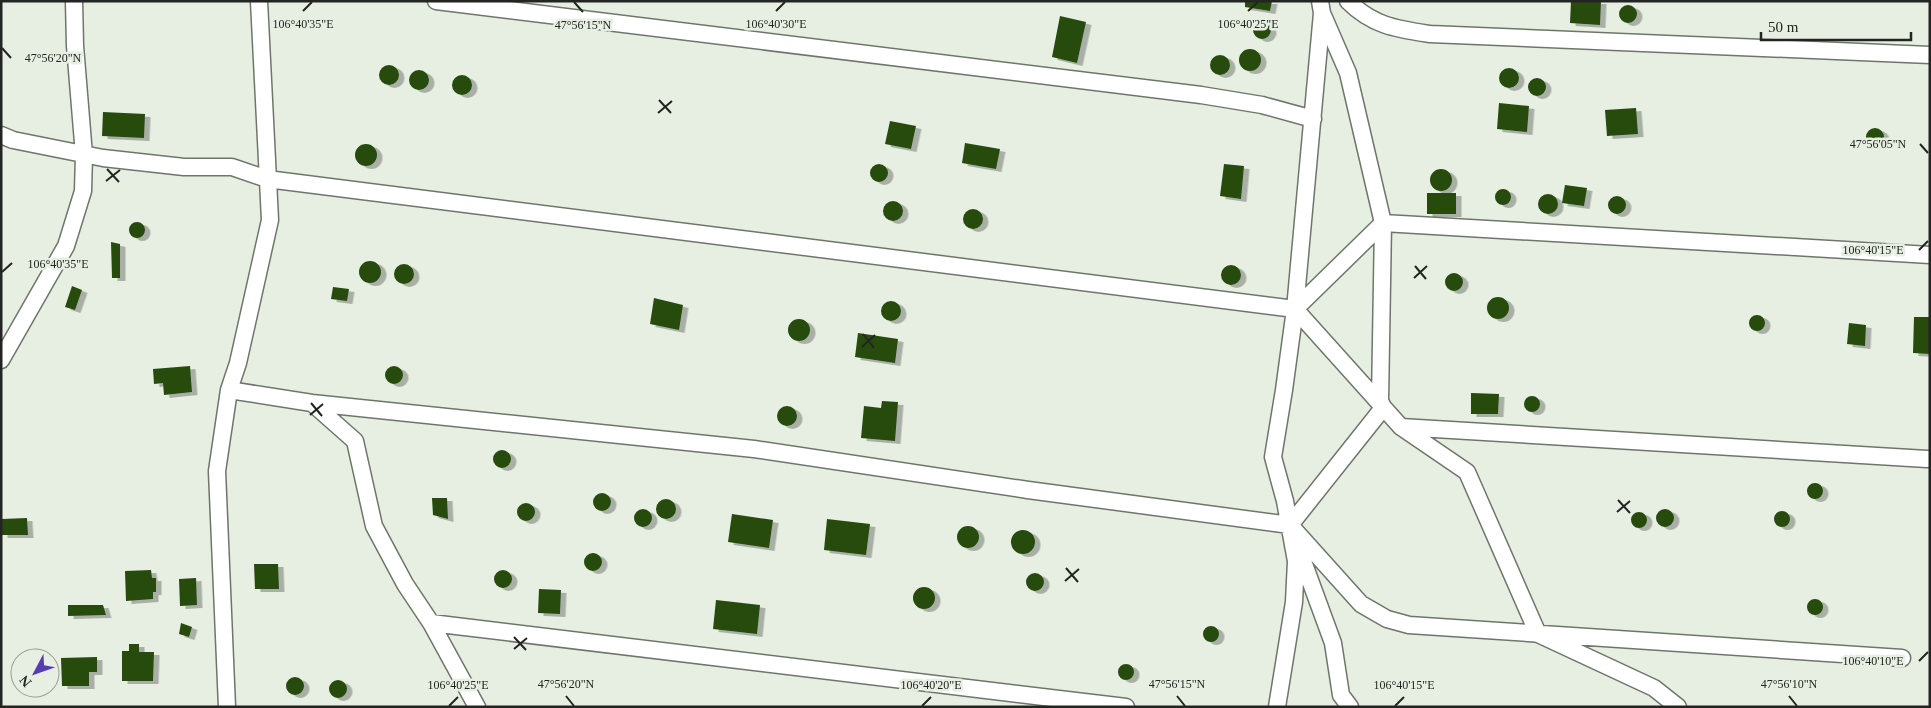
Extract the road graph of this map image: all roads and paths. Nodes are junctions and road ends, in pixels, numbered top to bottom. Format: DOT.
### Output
graph roads {
  1 [pos="74,1"];
  2 [pos="259,1"];
  3 [pos="436,1"];
  4 [pos="1348,1"];
  5 [pos="1321,7"];
  6 [pos="1930,54"];
  7 [pos="1313,119"];
  8 [pos="1,135"];
  9 [pos="84,154"];
  10 [pos="268,179"];
  11 [pos="1383,223"];
  12 [pos="1930,255"];
  13 [pos="1295,309"];
  14 [pos="1,360"];
  15 [pos="229,390"];
  16 [pos="312,403"];
  17 [pos="1383,408"];
  18 [pos="1401,427"];
  19 [pos="1926,459"];
  20 [pos="1290,525"];
  21 [pos="431,623"];
  22 [pos="1538,634"];
  23 [pos="1902,658"];
  24 [pos="227,707"];
  25 [pos="477,707"];
  26 [pos="1126,707"];
  27 [pos="1277,707"];
  28 [pos="1350,707"];
  29 [pos="1678,707"];
  1 -- 9 [label="street"];
  2 -- 10 [label="street"];
  3 -- 7 [label="street"];
  4 -- 6 [label="street"];
  5 -- 7 [label="street"];
  5 -- 11 [label="street"];
  7 -- 13 [label="street"];
  8 -- 9 [label="street"];
  9 -- 10 [label="street"];
  9 -- 14 [label="street"];
  10 -- 13 [label="street"];
  10 -- 15 [label="street"];
  11 -- 12 [label="street"];
  11 -- 13 [label="street"];
  11 -- 17 [label="street"];
  13 -- 17 [label="street"];
  13 -- 20 [label="street"];
  15 -- 16 [label="street"];
  15 -- 24 [label="street"];
  16 -- 20 [label="street"];
  16 -- 21 [label="street"];
  17 -- 18 [label="street"];
  17 -- 20 [label="street"];
  18 -- 19 [label="street"];
  18 -- 22 [label="street"];
  20 -- 22 [label="street"];
  20 -- 27 [label="street"];
  20 -- 28 [label="street"];
  21 -- 25 [label="street"];
  21 -- 26 [label="street"];
  22 -- 23 [label="street"];
  22 -- 29 [label="street"];
}
